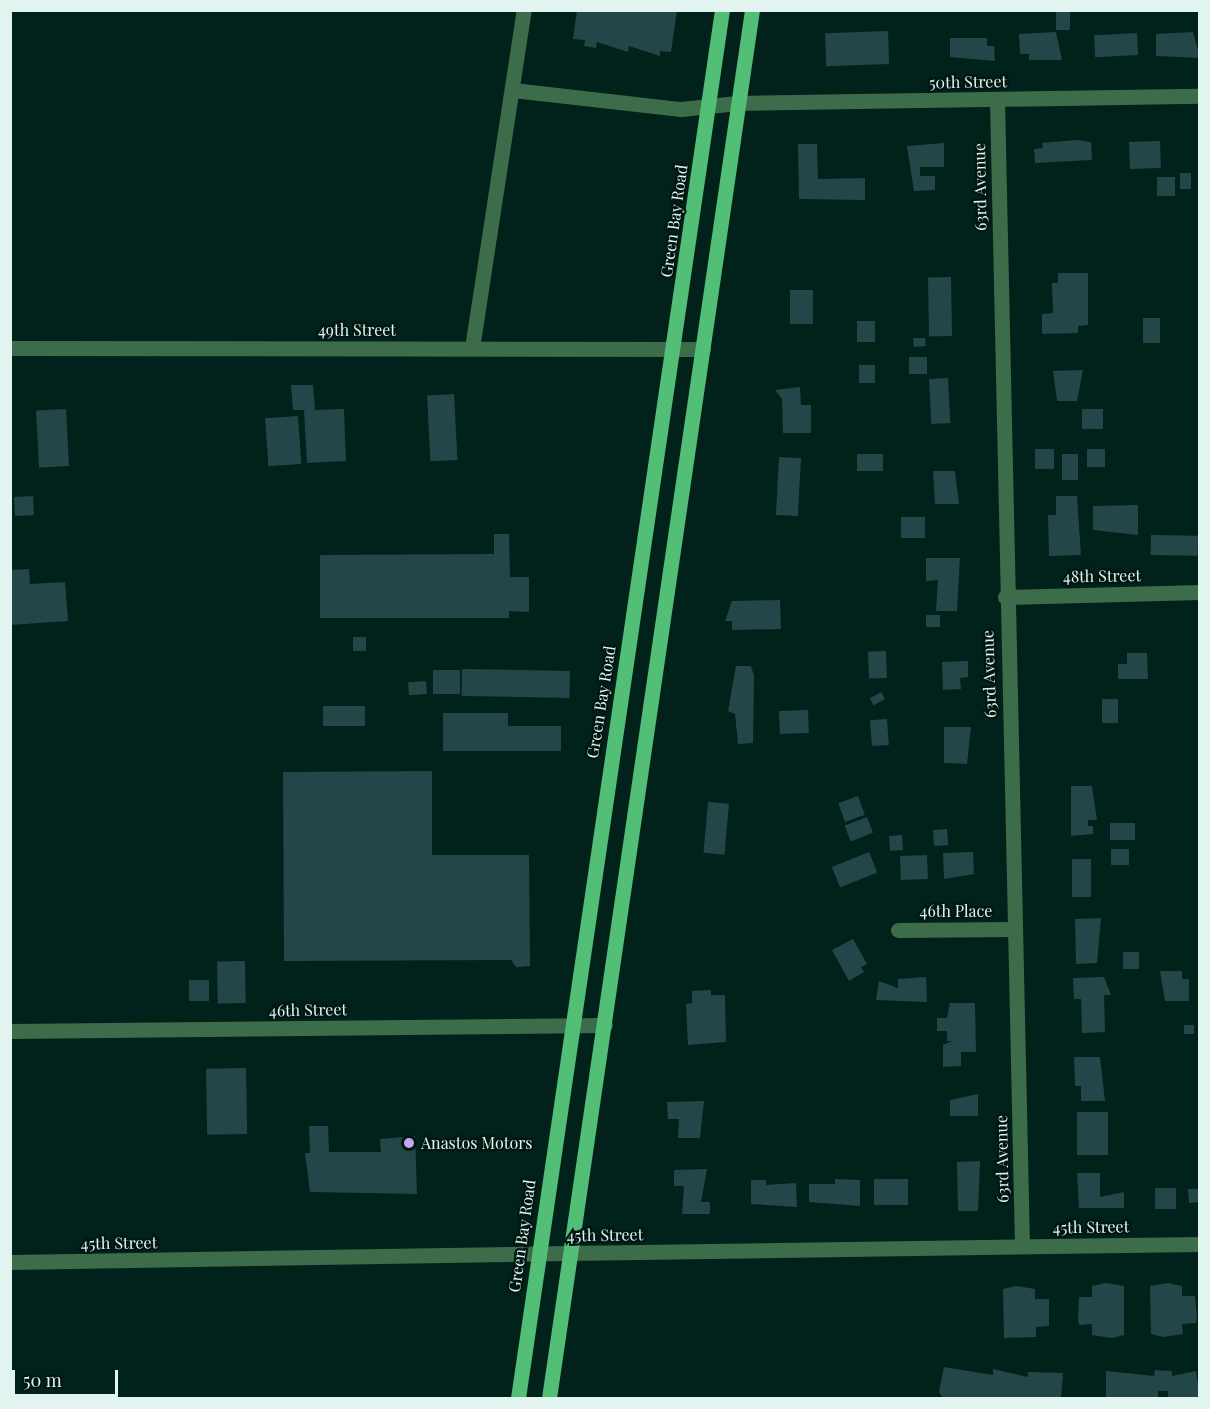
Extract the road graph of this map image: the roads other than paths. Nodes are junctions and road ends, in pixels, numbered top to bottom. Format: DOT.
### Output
graph roads {
  1 [pos="524,10"];
  2 [pos="722,10"];
  3 [pos="752,10"];
  4 [pos="513,90"];
  5 [pos="1200,96"];
  6 [pos="997,100"];
  7 [pos="737,103"];
  8 [pos="709,108"];
  9 [pos="10,348"];
  10 [pos="472,348"];
  11 [pos="673,349"];
  12 [pos="703,349"];
  13 [pos="1200,592"];
  14 [pos="1005,597"];
  15 [pos="1014,929"];
  16 [pos="898,930"];
  17 [pos="605,1025"];
  18 [pos="569,1026"];
  19 [pos="10,1031"];
  20 [pos="1200,1244"];
  21 [pos="1022,1246"];
  22 [pos="568,1253"];
  23 [pos="538,1254"];
  24 [pos="10,1262"];
  25 [pos="518,1398"];
  26 [pos="549,1398"];
  1 -- 4 [label="street"];
  2 -- 8 [label="main road, Green Bay Road"];
  3 -- 7 [label="main road"];
  4 -- 8 [label="street, 50th Street"];
  4 -- 10 [label="street"];
  5 -- 6 [label="street, 50th Street"];
  6 -- 7 [label="street, 50th Street"];
  6 -- 14 [label="street, 63rd Avenue"];
  7 -- 8 [label="street, 50th Street"];
  7 -- 12 [label="main road"];
  8 -- 11 [label="main road, Green Bay Road"];
  9 -- 10 [label="street, 49th Street"];
  10 -- 11 [label="street, 49th Street"];
  11 -- 12 [label="street, 49th Street"];
  11 -- 18 [label="main road, Green Bay Road"];
  12 -- 17 [label="main road"];
  13 -- 14 [label="street, 48th Street"];
  14 -- 15 [label="street, 63rd Avenue"];
  15 -- 16 [label="street, 46th Place"];
  15 -- 21 [label="street, 63rd Avenue"];
  17 -- 18 [label="street, 46th Street"];
  17 -- 22 [label="main road"];
  18 -- 19 [label="street, 46th Street"];
  18 -- 23 [label="main road, Green Bay Road"];
  20 -- 21 [label="street, 45th Street"];
  21 -- 22 [label="street, 45th Street"];
  22 -- 23 [label="street, 45th Street"];
  22 -- 26 [label="main road"];
  23 -- 24 [label="street, 45th Street"];
  23 -- 25 [label="main road, Green Bay Road"];
}
